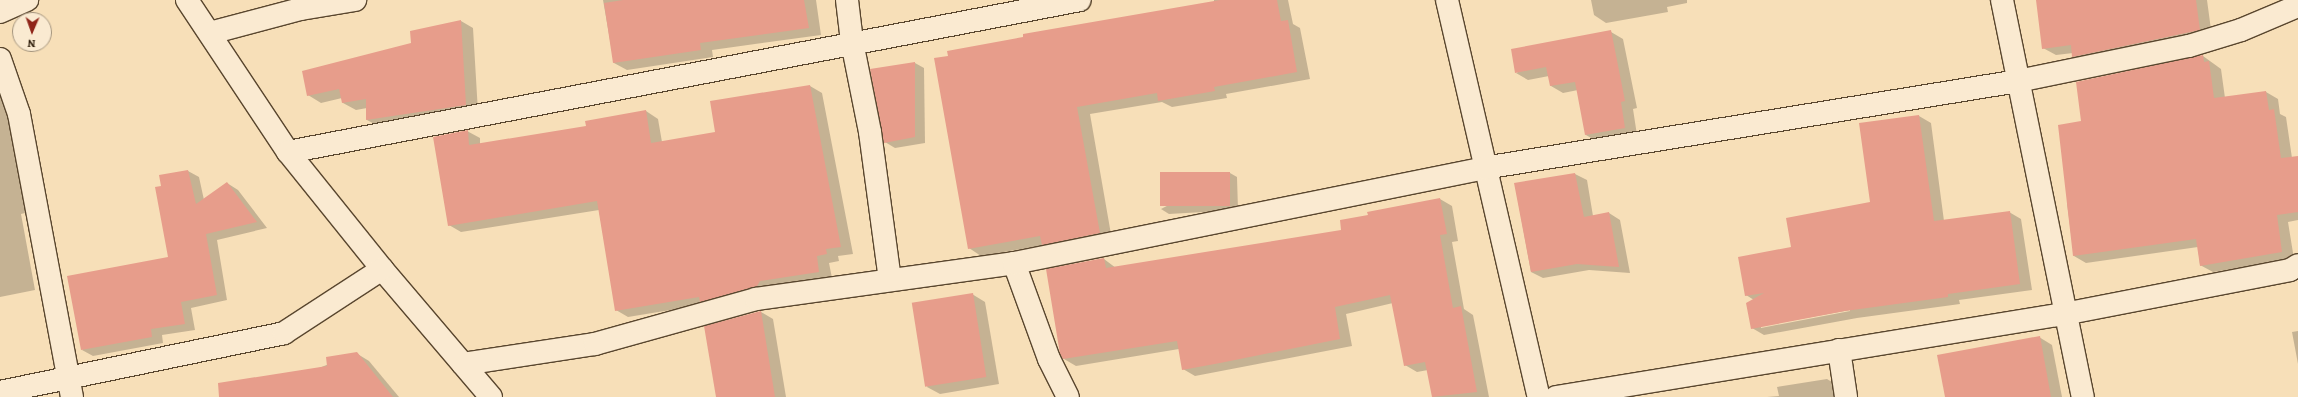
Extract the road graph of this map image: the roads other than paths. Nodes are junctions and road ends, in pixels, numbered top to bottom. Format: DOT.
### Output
graph roads {
  1 [pos="27,0"];
  2 [pos="187,0"];
  3 [pos="355,0"];
  4 [pos="847,0"];
  5 [pos="1080,0"];
  6 [pos="1447,0"];
  7 [pos="2002,0"];
  8 [pos="2298,6"];
  9 [pos="0,12"];
  10 [pos="210,33"];
  11 [pos="852,42"];
  12 [pos="0,59"];
  13 [pos="2018,81"];
  14 [pos="288,152"];
  15 [pos="1484,168"];
  16 [pos="1014,262"];
  17 [pos="2298,265"];
  18 [pos="382,269"];
  19 [pos="890,279"];
  20 [pos="2064,314"];
  21 [pos="1839,350"];
  22 [pos="463,364"];
  23 [pos="70,387"];
  24 [pos="0,392"];
  25 [pos="491,397"];
  26 [pos="1068,397"];
  27 [pos="1539,397"];
  28 [pos="1556,397"];
  29 [pos="1846,397"];
  30 [pos="2083,397"];
  1 -- 9 [label="street"];
  2 -- 10 [label="street"];
  3 -- 10 [label="street"];
  4 -- 11 [label="street"];
  5 -- 11 [label="street"];
  6 -- 15 [label="street"];
  7 -- 13 [label="street"];
  8 -- 13 [label="street"];
  10 -- 14 [label="street"];
  11 -- 14 [label="street"];
  11 -- 19 [label="street"];
  12 -- 23 [label="street"];
  13 -- 15 [label="street"];
  13 -- 20 [label="street"];
  14 -- 18 [label="street"];
  15 -- 16 [label="street"];
  15 -- 27 [label="street"];
  16 -- 19 [label="street"];
  16 -- 26 [label="street"];
  17 -- 20 [label="street"];
  18 -- 22 [label="street"];
  18 -- 23 [label="street"];
  19 -- 22 [label="street"];
  20 -- 21 [label="street"];
  20 -- 30 [label="street"];
  21 -- 28 [label="street"];
  21 -- 29 [label="street"];
  22 -- 25 [label="street"];
  23 -- 24 [label="street"];
}
